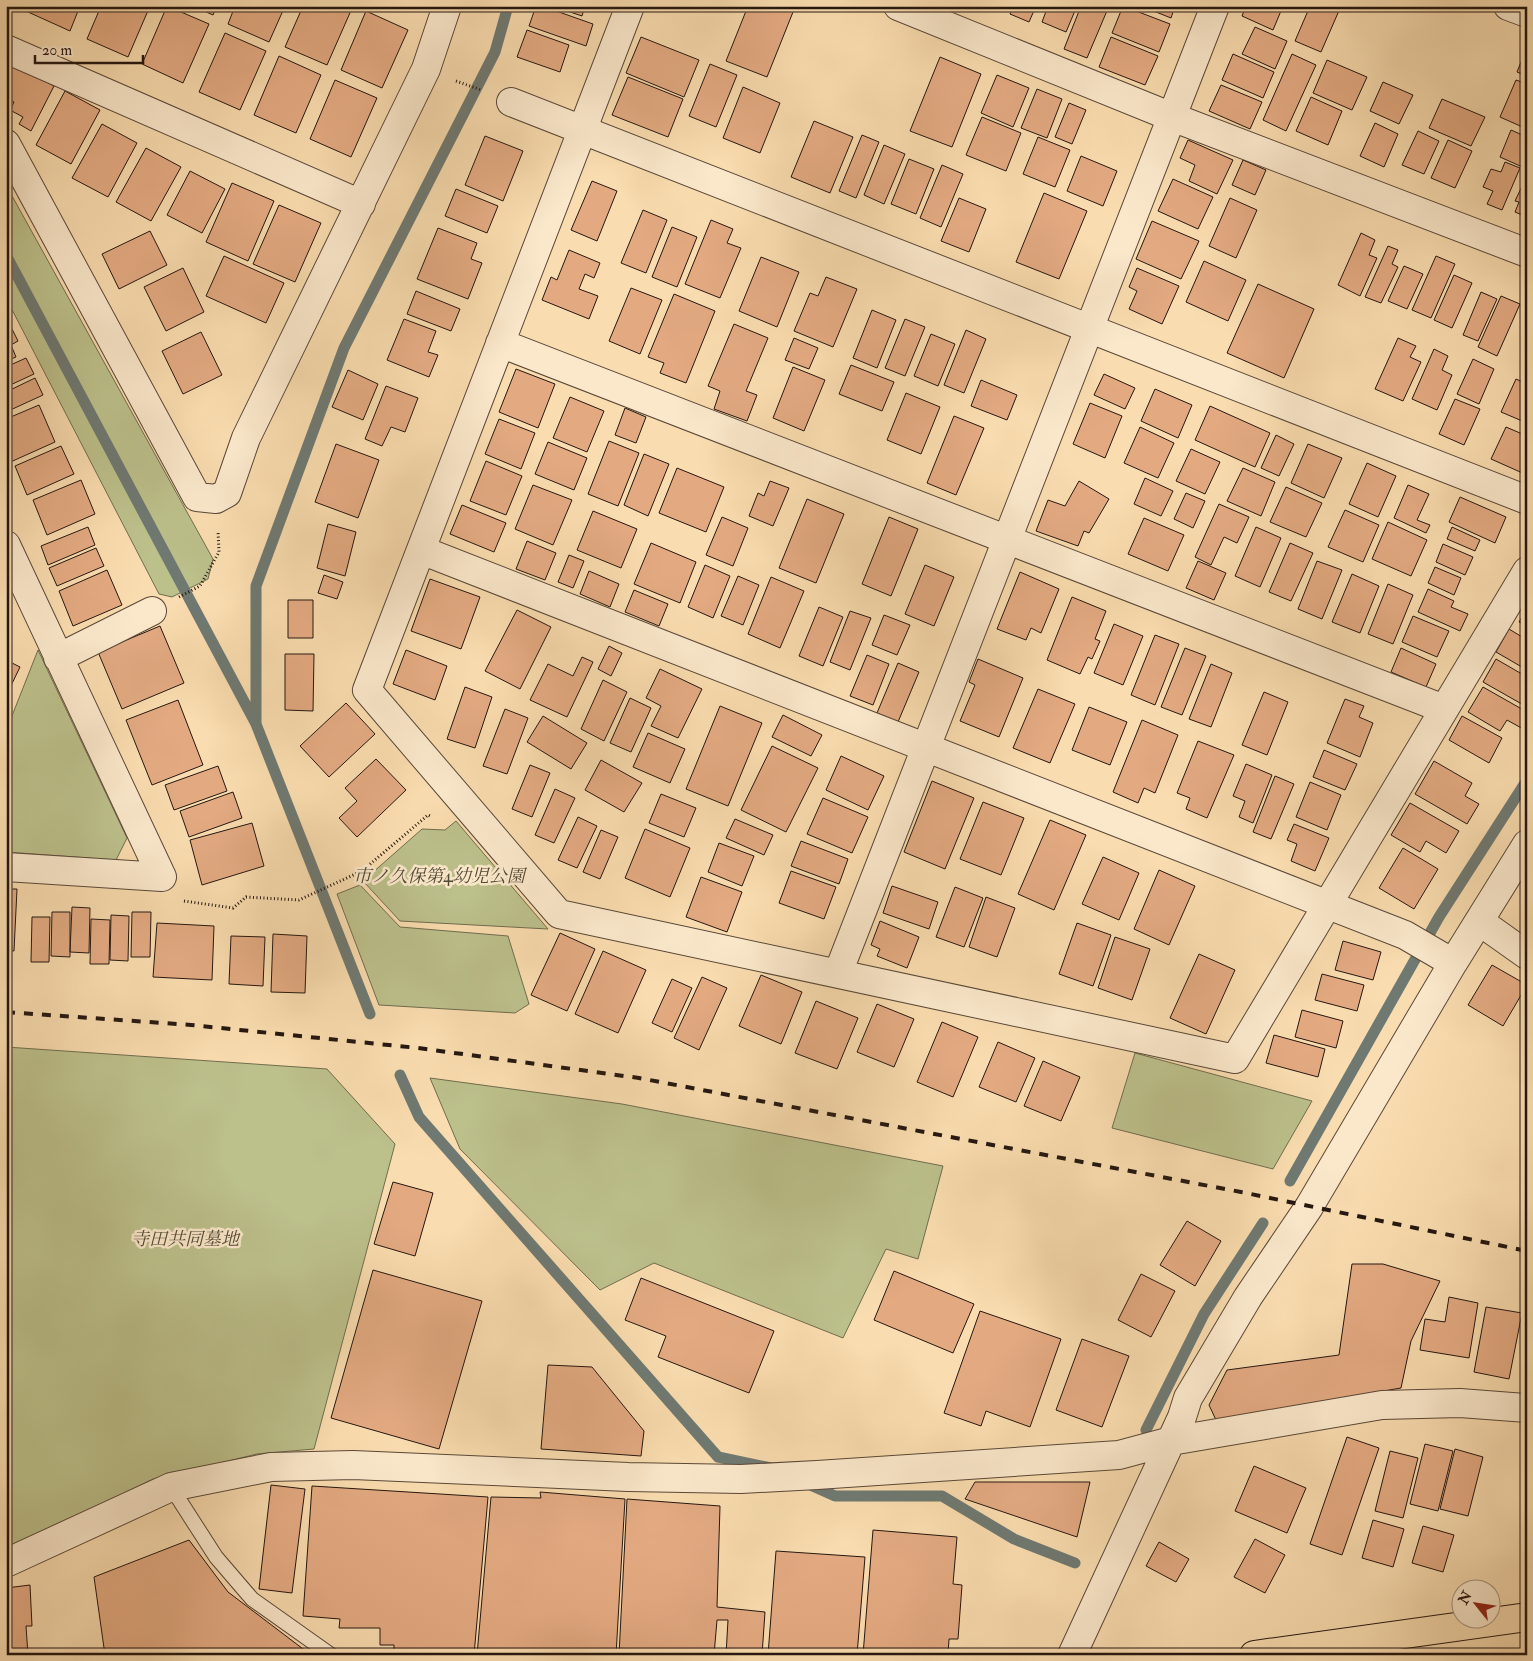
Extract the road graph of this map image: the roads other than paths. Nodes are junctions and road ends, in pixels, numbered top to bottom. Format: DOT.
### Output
graph roads {
  1 [pos="630,6"];
  2 [pos="898,6"];
  3 [pos="1215,6"];
  4 [pos="1508,6"];
  5 [pos="445,7"];
  6 [pos="1527,13"];
  7 [pos="6,49"];
  8 [pos="511,102"];
  9 [pos="1172,116"];
  10 [pos="582,130"];
  11 [pos="6,144"];
  12 [pos="362,204"];
  13 [pos="1527,253"];
  14 [pos="1089,328"];
  15 [pos="500,343"];
  16 [pos="1527,500"];
  17 [pos="1007,539"];
  18 [pos="6,545"];
  19 [pos="421,550"];
  20 [pos="1527,570"];
  21 [pos="152,610"];
  22 [pos="58,658"];
  23 [pos="1444,709"];
  24 [pos="926,748"];
  25 [pos="1527,844"];
  26 [pos="6,867"];
  27 [pos="1326,905"];
  28 [pos="1479,921"];
  29 [pos="1527,955"];
  30 [pos="1453,963"];
  31 [pos="838,973"];
  32 [pos="1527,1408"];
  33 [pos="1171,1441"];
  34 [pos="170,1487"];
  35 [pos="6,1563"];
  36 [pos="1527,1617"];
  37 [pos="331,1655"];
  38 [pos="1072,1655"];
  39 [pos="1254,1655"];
  1 -- 10 [label="street"];
  2 -- 9 [label="street"];
  3 -- 9 [label="street"];
  4 -- 6 [label="street"];
  5 -- 12 [label="street"];
  7 -- 12 [label="street"];
  8 -- 10 [label="street"];
  9 -- 13 [label="street"];
  9 -- 14 [label="street"];
  10 -- 14 [label="street"];
  10 -- 15 [label="street"];
  11 -- 12 [label="street"];
  14 -- 16 [label="street"];
  14 -- 17 [label="street"];
  15 -- 17 [label="street"];
  15 -- 19 [label="street"];
  17 -- 23 [label="street"];
  17 -- 24 [label="street"];
  18 -- 22 [label="street"];
  19 -- 24 [label="street"];
  19 -- 31 [label="street"];
  20 -- 23 [label="street"];
  21 -- 22 [label="street"];
  22 -- 26 [label="street"];
  23 -- 27 [label="street"];
  24 -- 27 [label="street"];
  24 -- 31 [label="street"];
  25 -- 28 [label="street"];
  27 -- 30 [label="street"];
  27 -- 31 [label="street"];
  28 -- 29 [label="street"];
  28 -- 30 [label="street"];
  30 -- 33 [label="street"];
  32 -- 33 [label="street"];
  33 -- 34 [label="street"];
  33 -- 38 [label="street"];
  34 -- 35 [label="street"];
  34 -- 37 [label="lane"];
  36 -- 39 [label="main road"];
}
